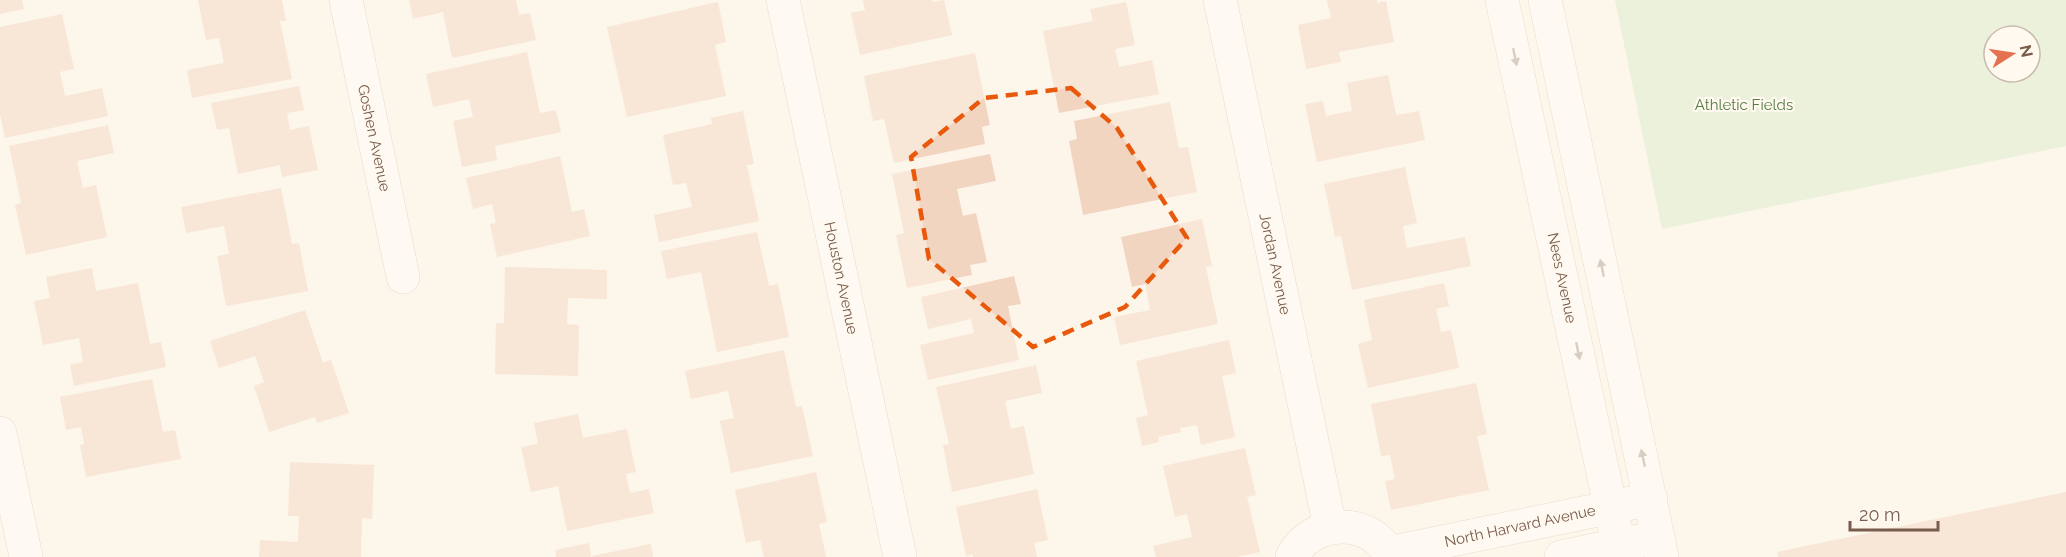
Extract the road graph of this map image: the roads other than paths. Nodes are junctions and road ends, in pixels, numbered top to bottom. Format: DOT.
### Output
graph roads {
  1 [pos="346,0"];
  2 [pos="783,0"];
  3 [pos="1220,0"];
  4 [pos="1503,0"];
  5 [pos="1545,0"];
  6 [pos="403,277"];
  7 [pos="0,433"];
  8 [pos="1651,499"];
  9 [pos="1611,507"];
  10 [pos="1330,527"];
  11 [pos="1660,547"];
  12 [pos="1620,551"];
  13 [pos="1390,555"];
  14 [pos="26,557"];
  15 [pos="900,557"];
  16 [pos="1292,557"];
  17 [pos="1561,557"];
  1 -- 6 [label="street, Goshen Avenue"];
  2 -- 15 [label="street, Houston Avenue"];
  3 -- 10 [label="street, Jordan Avenue"];
  4 -- 9 [label="street, Nees Avenue, one-way"];
  8 -- 5 [label="street, one-way"];
  7 -- 14 [label="street"];
  8 -- 9 [label="street, North Harvard Avenue"];
  8 -- 11 [label="street"];
  9 -- 12 [label="street, Nees Avenue"];
  9 -- 13 [label="street, North Harvard Avenue"];
  10 -- 13 [label="street, North Harvard Avenue"];
  10 -- 16 [label="street"];
  11 -- 12 [label="street"];
  12 -- 17 [label="street"];
}
